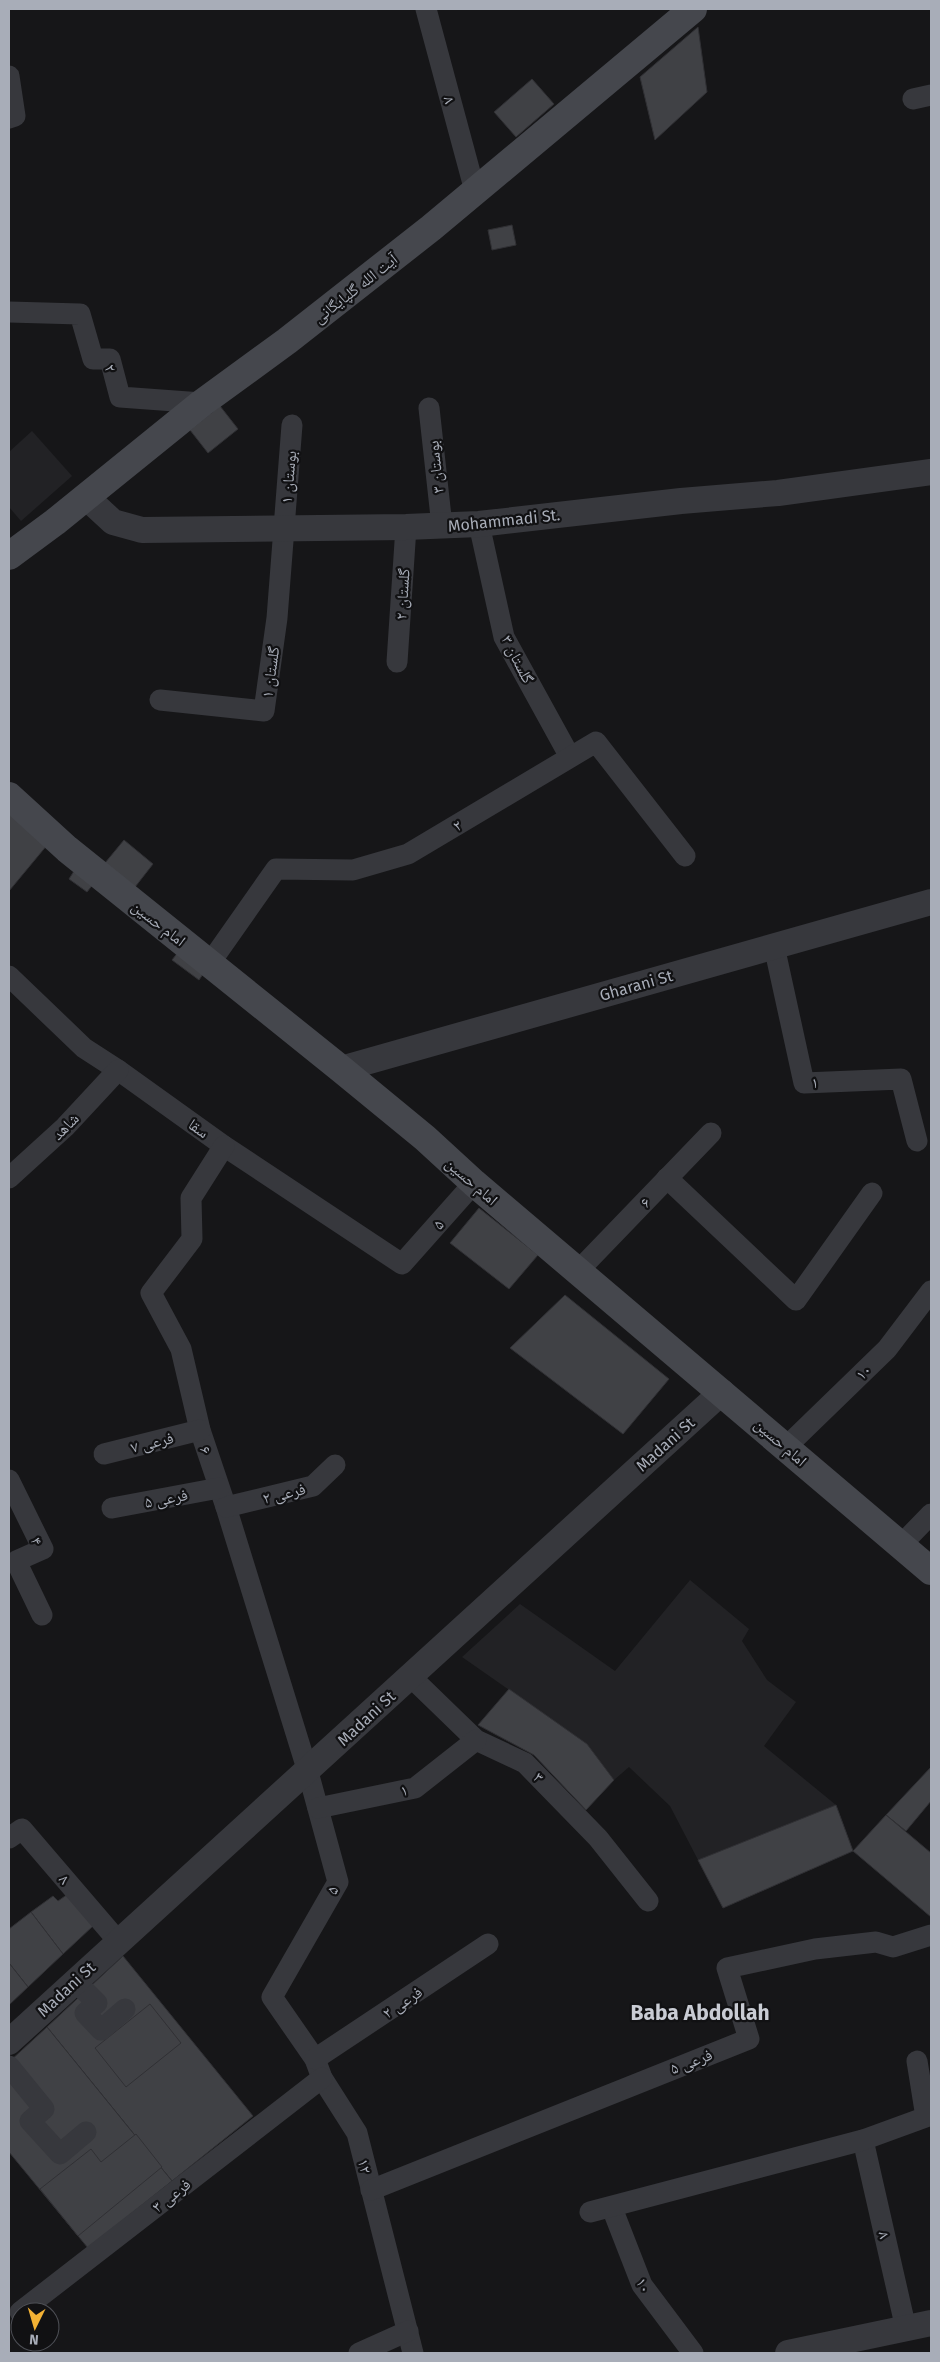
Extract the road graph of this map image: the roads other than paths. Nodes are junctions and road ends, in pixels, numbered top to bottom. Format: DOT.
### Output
graph roads {
  1 [pos="426,9"];
  2 [pos="693,9"];
  3 [pos="9,76"];
  4 [pos="9,118"];
  5 [pos="475,191"];
  6 [pos="9,312"];
  7 [pos="202,403"];
  8 [pos="429,408"];
  9 [pos="292,425"];
  10 [pos="931,472"];
  11 [pos="86,497"];
  12 [pos="478,524"];
  13 [pos="442,526"];
  14 [pos="406,527"];
  15 [pos="284,529"];
  16 [pos="9,556"];
  17 [pos="398,662"];
  18 [pos="160,700"];
  19 [pos="570,757"];
  20 [pos="9,796"];
  21 [pos="685,856"];
  22 [pos="931,902"];
  23 [pos="774,946"];
  24 [pos="210,963"];
  25 [pos="9,976"];
  26 [pos="341,1069"];
  27 [pos="118,1070"];
  28 [pos="711,1133"];
  29 [pos="917,1141"];
  30 [pos="224,1146"];
  31 [pos="9,1178"];
  32 [pos="667,1178"];
  33 [pos="474,1183"];
  34 [pos="872,1193"];
  35 [pos="402,1264"];
  36 [pos="578,1271"];
  37 [pos="931,1291"];
  38 [pos="722,1392"];
  39 [pos="200,1430"];
  40 [pos="786,1447"];
  41 [pos="104,1454"];
  42 [pos="335,1466"];
  43 [pos="9,1480"];
  44 [pos="223,1498"];
  45 [pos="112,1508"];
  46 [pos="931,1514"];
  47 [pos="901,1545"];
  48 [pos="931,1571"];
  49 [pos="42,1616"];
  50 [pos="411,1677"];
  51 [pos="476,1740"];
  52 [pos="308,1772"];
  53 [pos="318,1808"];
  54 [pos="9,1838"];
  55 [pos="648,1900"];
  56 [pos="931,1935"];
  57 [pos="118,1941"];
  58 [pos="488,1944"];
  59 [pos="75,1981"];
  60 [pos="272,1998"];
  61 [pos="125,2009"];
  62 [pos="9,2042"];
  63 [pos="917,2061"];
  64 [pos="9,2066"];
  65 [pos="319,2068"];
  66 [pos="86,2132"];
  67 [pos="863,2140"];
  68 [pos="371,2190"];
  69 [pos="612,2208"];
  70 [pos="590,2212"];
  71 [pos="32,2302"];
  72 [pos="919,2326"];
  73 [pos="408,2331"];
  74 [pos="359,2353"];
  75 [pos="413,2353"];
  76 [pos="693,2353"];
  77 [pos="788,2353"];
  1 -- 5 [label="street, ۸"];
  2 -- 5 [label="main road, آیت الله گلپایگانی"];
  3 -- 4 [label="street"];
  5 -- 7 [label="main road, آیت الله گلپایگانی"];
  6 -- 7 [label="street, ۲"];
  7 -- 11 [label="main road, آیت الله گلپایگانی"];
  8 -- 13 [label="street, بوستان ۳"];
  9 -- 15 [label="street, بوستان ۱"];
  10 -- 12 [label="street, Mohammadi St."];
  11 -- 15 [label="street, Mohammadi St."];
  11 -- 16 [label="main road, آیت الله گلپایگانی"];
  12 -- 13 [label="street, Mohammadi St."];
  12 -- 19 [label="street, گلستان ۳"];
  13 -- 14 [label="street, Mohammadi St."];
  14 -- 15 [label="street, Mohammadi St."];
  14 -- 17 [label="street, گلستان ۲"];
  15 -- 18 [label="street, گلستان ۱"];
  19 -- 21 [label="street, ۲"];
  19 -- 24 [label="street, ۲"];
  20 -- 24 [label="main road, امام حسین"];
  22 -- 23 [label="street, Gharani St"];
  23 -- 26 [label="street, Gharani St"];
  23 -- 29 [label="street, ۱"];
  24 -- 26 [label="main road, امام حسین"];
  25 -- 27 [label="street, سقا"];
  26 -- 33 [label="main road, امام حسین"];
  27 -- 30 [label="street, سقا"];
  27 -- 31 [label="street, شاهد"];
  28 -- 32 [label="street, ۶"];
  30 -- 35 [label="street, سقا"];
  30 -- 39 [label="street, ۶"];
  32 -- 34 [label="street"];
  32 -- 36 [label="street, ۶"];
  33 -- 35 [label="street, ۵"];
  33 -- 36 [label="main road, امام حسین"];
  36 -- 38 [label="main road, امام حسین"];
  37 -- 40 [label="street, ۱۰"];
  38 -- 40 [label="main road, امام حسین"];
  38 -- 50 [label="street, Madani St"];
  39 -- 41 [label="street, فرعی ۷"];
  39 -- 44 [label="street, ۶"];
  40 -- 47 [label="main road, امام حسین"];
  42 -- 44 [label="street, فرعی ۲"];
  43 -- 49 [label="street, ۴"];
  44 -- 45 [label="street, فرعی ۵"];
  44 -- 52 [label="street, ۶"];
  46 -- 47 [label="street"];
  47 -- 48 [label="main road, امام حسین"];
  50 -- 51 [label="street, ۳"];
  50 -- 52 [label="street, Madani St"];
  51 -- 53 [label="street, ۱"];
  51 -- 55 [label="street, ۳"];
  52 -- 53 [label="street, ۵"];
  52 -- 57 [label="street, Madani St"];
  53 -- 60 [label="street, ۵"];
  54 -- 57 [label="street, ۸"];
  56 -- 68 [label="street, فرعی ۵"];
  57 -- 59 [label="street, Madani St"];
  58 -- 65 [label="street, فرعی ۲"];
  59 -- 61 [label="street"];
  59 -- 62 [label="street, Madani St"];
  60 -- 65 [label="street, ۱۲"];
  63 -- 67 [label="street"];
  64 -- 66 [label="street"];
  65 -- 68 [label="street, ۱۲"];
  65 -- 71 [label="street, فرعی ۳"];
  67 -- 69 [label="street"];
  67 -- 72 [label="street, ۸"];
  68 -- 73 [label="street, ۱۲"];
  69 -- 70 [label="street"];
  69 -- 76 [label="street, ۱۰"];
  72 -- 77 [label="street"];
  73 -- 74 [label="street"];
  73 -- 75 [label="street, ۱۲"];
}
